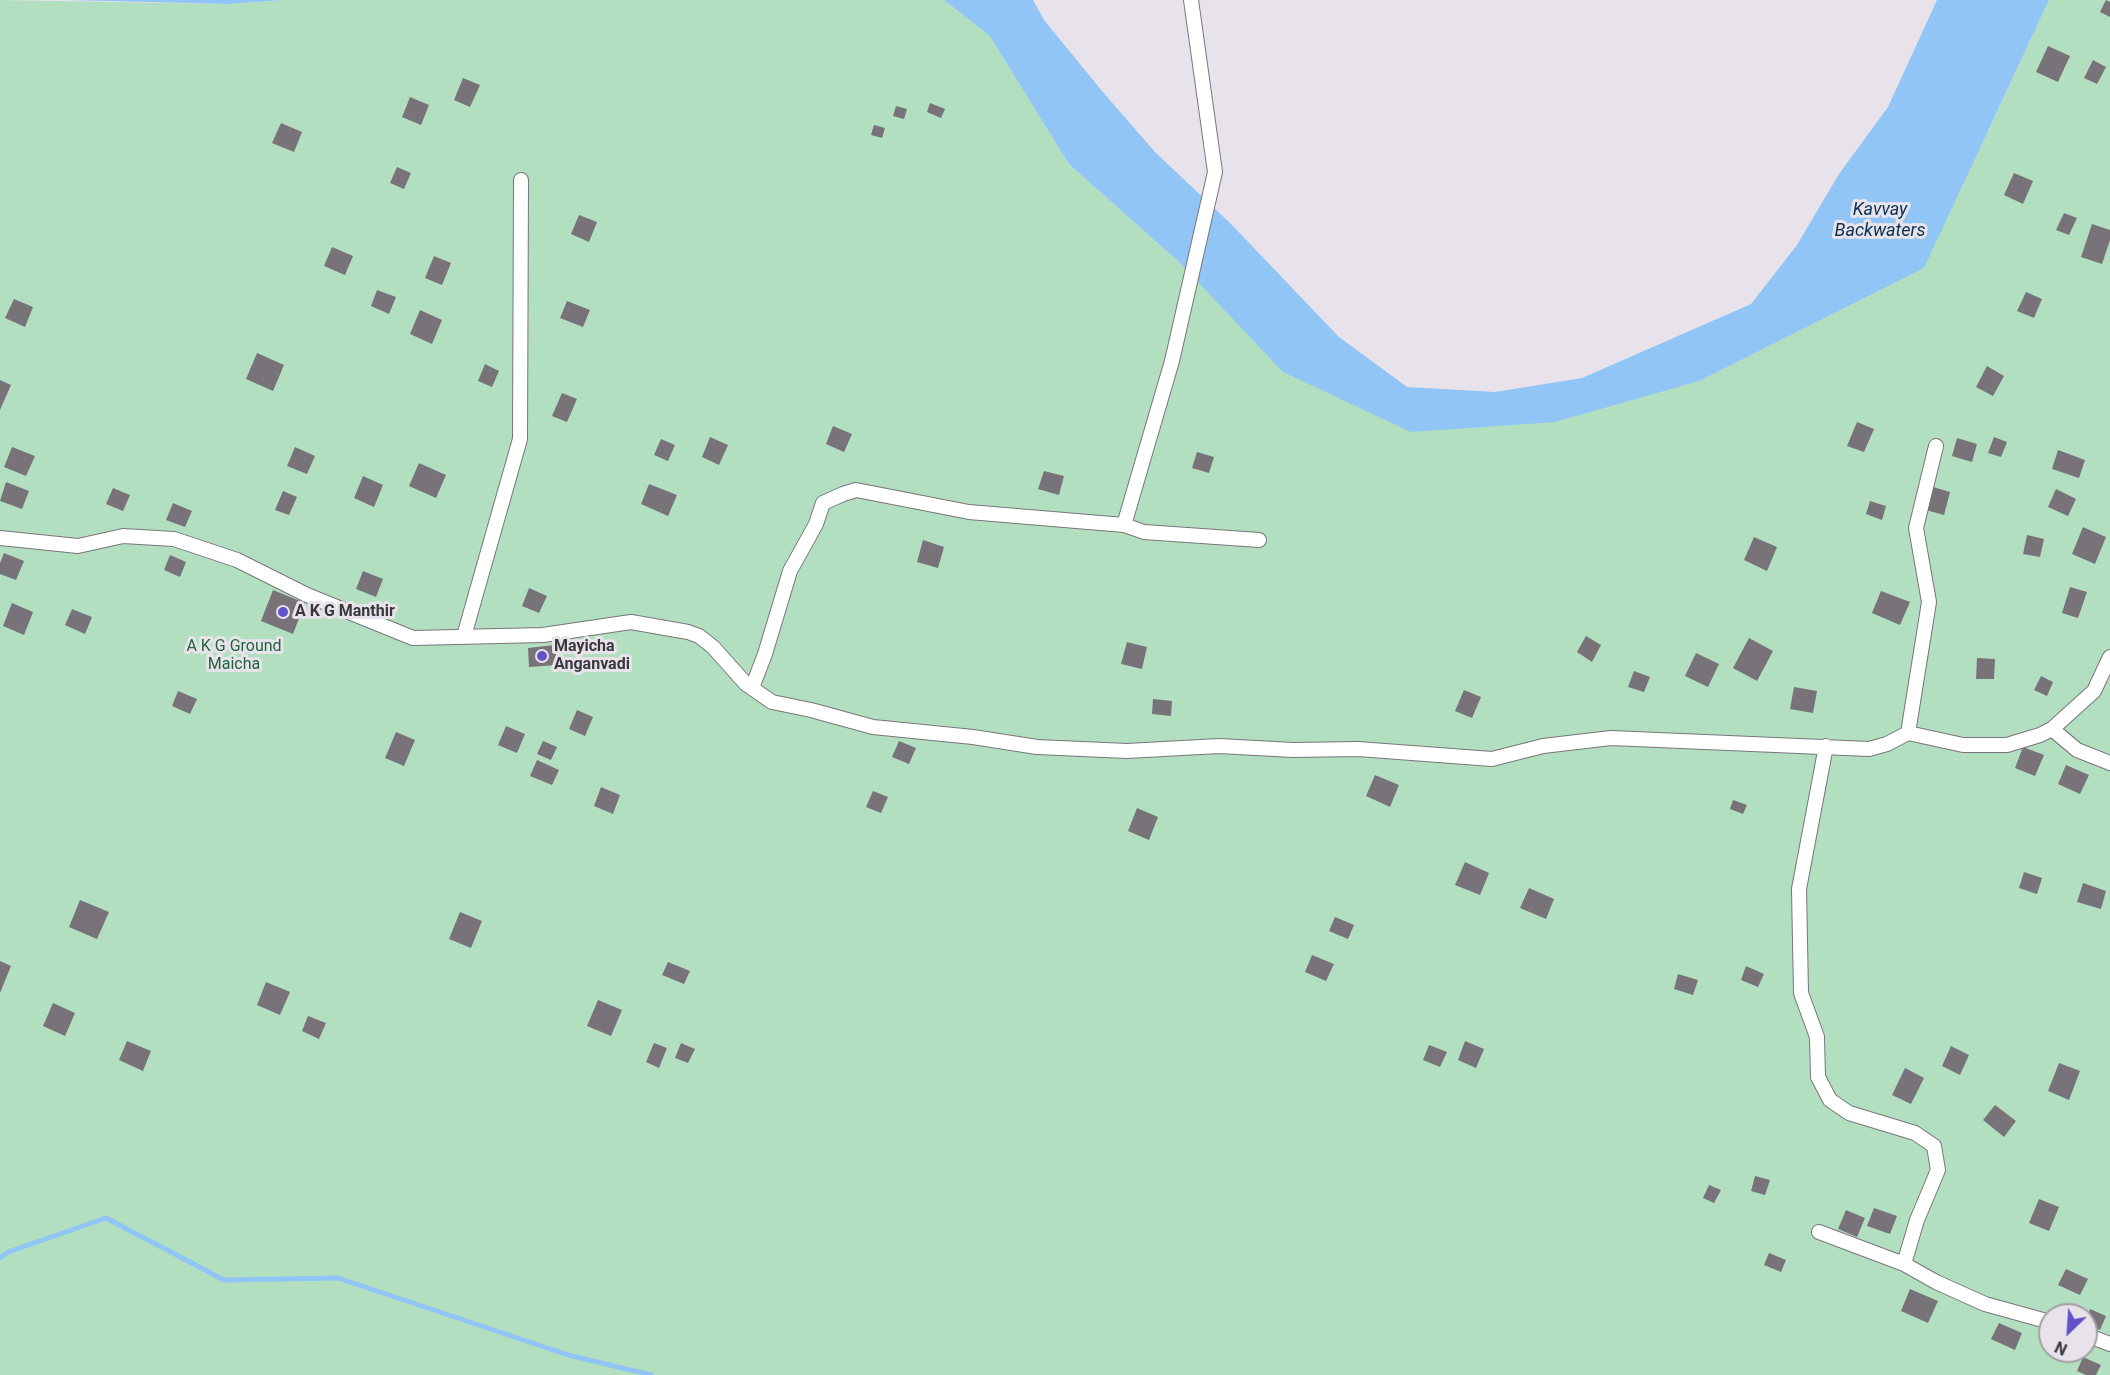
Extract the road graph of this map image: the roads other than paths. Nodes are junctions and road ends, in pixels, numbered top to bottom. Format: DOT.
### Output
graph roads {
  1 [pos="1191,0"];
  2 [pos="521,180"];
  3 [pos="1936,446"];
  4 [pos="1124,525"];
  5 [pos="0,538"];
  6 [pos="1259,540"];
  7 [pos="464,636"];
  8 [pos="2110,657"];
  9 [pos="752,688"];
  10 [pos="2052,729"];
  11 [pos="1908,733"];
  12 [pos="1826,746"];
  13 [pos="2110,763"];
  14 [pos="1819,1232"];
  15 [pos="1904,1264"];
  16 [pos="2038,1319"];
  1 -- 4 [label="street"];
  2 -- 7 [label="street"];
  3 -- 11 [label="street"];
  4 -- 6 [label="street"];
  4 -- 9 [label="street"];
  5 -- 7 [label="street"];
  7 -- 9 [label="street"];
  8 -- 10 [label="street"];
  9 -- 12 [label="street"];
  10 -- 11 [label="street"];
  10 -- 13 [label="street"];
  11 -- 12 [label="street"];
  12 -- 15 [label="street"];
  14 -- 15 [label="street"];
  15 -- 16 [label="street"];
}
